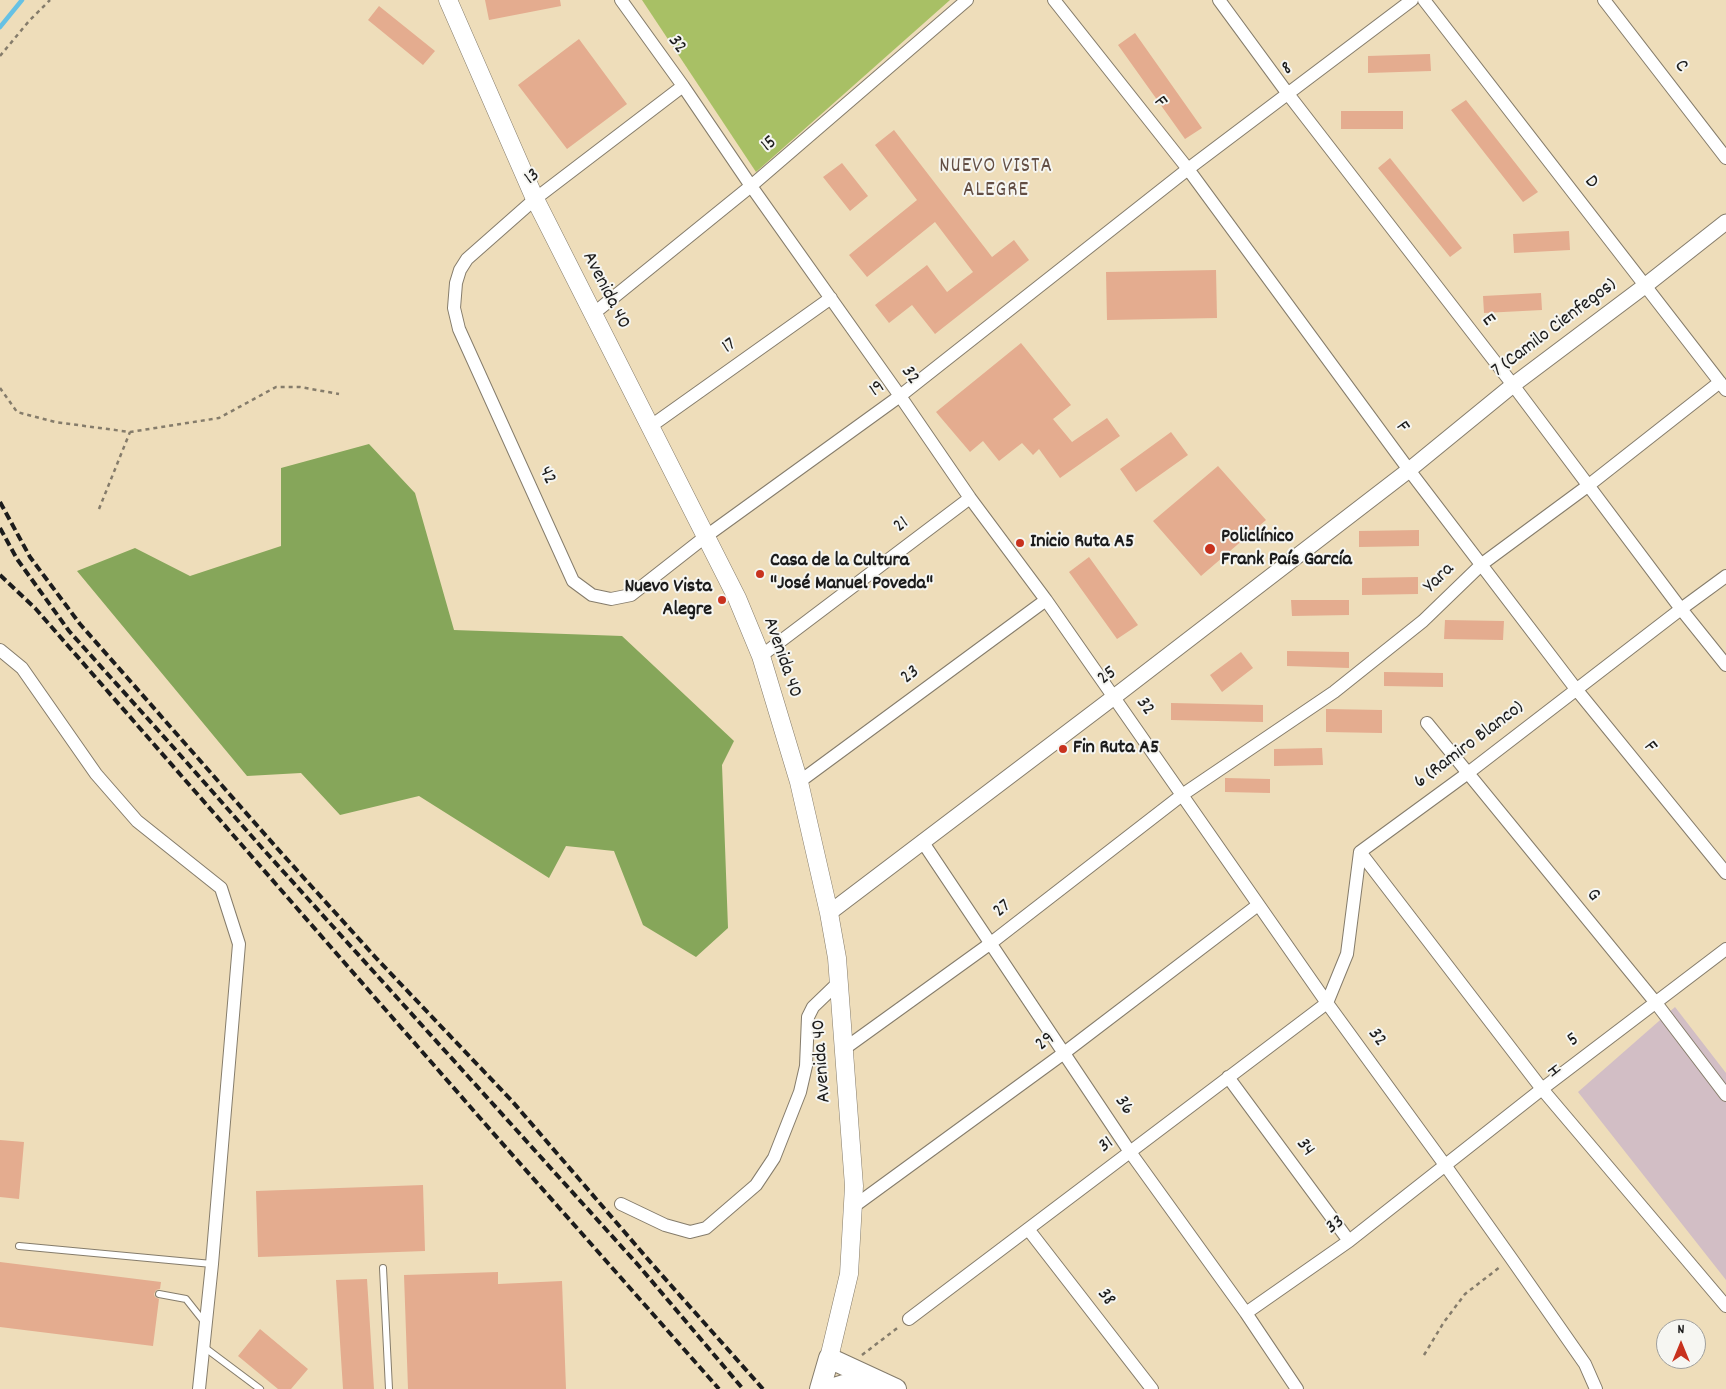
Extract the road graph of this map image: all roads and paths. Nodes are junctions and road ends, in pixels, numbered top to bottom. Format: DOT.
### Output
graph roads {
  1 [pos="50,0"];
  2 [pos="448,0"];
  3 [pos="620,0"];
  4 [pos="967,0"];
  5 [pos="1054,0"];
  6 [pos="1219,0"];
  7 [pos="1412,0"];
  8 [pos="1424,0"];
  9 [pos="1604,0"];
  10 [pos="0,56"];
  11 [pos="683,86"];
  12 [pos="1288,94"];
  13 [pos="1726,158"];
  14 [pos="1188,169"];
  15 [pos="751,186"];
  16 [pos="535,199"];
  17 [pos="1726,222"];
  18 [pos="1646,285"];
  19 [pos="831,298"];
  20 [pos="593,314"];
  21 [pos="458,329"];
  22 [pos="1513,385"];
  23 [pos="1723,386"];
  24 [pos="0,388"];
  25 [pos="339,394"];
  26 [pos="900,396"];
  27 [pos="651,426"];
  28 [pos="130,432"];
  29 [pos="1409,470"];
  30 [pos="1589,485"];
  31 [pos="970,498"];
  32 [pos="99,509"];
  33 [pos="705,537"];
  34 [pos="1482,564"];
  35 [pos="1726,576"];
  36 [pos="631,595"];
  37 [pos="1046,600"];
  38 [pos="1681,609"];
  39 [pos="0,650"];
  40 [pos="761,656"];
  41 [pos="1726,665"];
  42 [pos="1576,689"];
  43 [pos="1114,697"];
  44 [pos="1427,723"];
  45 [pos="1468,773"];
  46 [pos="799,782"];
  47 [pos="1182,796"];
  48 [pos="922,841"];
  49 [pos="1360,852"];
  50 [pos="1726,873"];
  51 [pos="1258,905"];
  52 [pos="829,913"];
  53 [pos="991,942"];
  54 [pos="1726,949"];
  55 [pos="839,982"];
  56 [pos="1327,1003"];
  57 [pos="1656,1003"];
  58 [pos="844,1049"];
  59 [pos="1064,1053"];
  60 [pos="1228,1077"];
  61 [pos="1542,1089"];
  62 [pos="1726,1095"];
  63 [pos="1130,1152"];
  64 [pos="1446,1165"];
  65 [pos="621,1204"];
  66 [pos="853,1207"];
  67 [pos="1028,1229"];
  68 [pos="1349,1240"];
  69 [pos="19,1246"];
  70 [pos="1511,1258"];
  71 [pos="212,1264"];
  72 [pos="383,1268"];
  73 [pos="160,1294"];
  74 [pos="1726,1306"];
  75 [pos="1246,1314"];
  76 [pos="909,1319"];
  77 [pos="206,1324"];
  78 [pos="204,1347"];
  79 [pos="1424,1355"];
  80 [pos="829,1358"];
  81 [pos="847,1366"];
  82 [pos="889,1386"];
  83 [pos="199,1389"];
  84 [pos="260,1389"];
  85 [pos="389,1389"];
  86 [pos="820,1389"];
  87 [pos="832,1389"];
  88 [pos="1152,1389"];
  89 [pos="1297,1389"];
  90 [pos="1596,1389"];
  1 -- 10 [label="path"];
  2 -- 16 [label="main road, Avenida 40"];
  3 -- 11 [label="street, 32"];
  4 -- 15 [label="street, 15"];
  5 -- 14 [label="street, F"];
  6 -- 12 [label="street, E"];
  7 -- 12 [label="street, 8"];
  8 -- 18 [label="street, D"];
  9 -- 13 [label="street, C"];
  11 -- 15 [label="street, 32"];
  11 -- 16 [label="street, 13"];
  12 -- 14 [label="street, 8"];
  12 -- 22 [label="street, E"];
  14 -- 26 [label="street, 19"];
  14 -- 29 [label="street, F"];
  15 -- 19 [label="street, 32"];
  15 -- 20 [label="street, 15"];
  16 -- 20 [label="main road, Avenida 40"];
  16 -- 21 [label="street, 13"];
  17 -- 18 [label="street, 7 (Camilo Cienfegos)"];
  18 -- 22 [label="street, 7 (Camilo Cienfegos)"];
  18 -- 23 [label="street, D"];
  19 -- 26 [label="street, 32"];
  19 -- 27 [label="street, 17"];
  20 -- 27 [label="main road, Avenida 40"];
  21 -- 36 [label="street, 42"];
  22 -- 29 [label="street, 7 (Camilo Cienfegos)"];
  22 -- 30 [label="street, E"];
  23 -- 30 [label="street, Yara"];
  24 -- 28 [label="path"];
  25 -- 28 [label="path"];
  26 -- 31 [label="street, 32"];
  26 -- 33 [label="street, 19"];
  27 -- 33 [label="main road, Avenida 40"];
  28 -- 32 [label="path"];
  29 -- 34 [label="street, F"];
  29 -- 43 [label="street, 25"];
  30 -- 34 [label="street, Yara"];
  30 -- 38 [label="street, E"];
  31 -- 37 [label="street, 32"];
  31 -- 40 [label="street, 21"];
  33 -- 36 [label="street, 19"];
  33 -- 40 [label="main road, Avenida 40"];
  34 -- 42 [label="street, F"];
  34 -- 47 [label="street, Yara"];
  35 -- 38 [label="street, 6 (Ramiro Blanco)"];
  37 -- 43 [label="street, 32"];
  37 -- 46 [label="street, 23"];
  38 -- 41 [label="street, E"];
  38 -- 42 [label="street, 6 (Ramiro Blanco)"];
  39 -- 71 [label="street"];
  40 -- 46 [label="main road, Avenida 40"];
  42 -- 45 [label="street, 6 (Ramiro Blanco)"];
  42 -- 50 [label="street, F"];
  43 -- 47 [label="street, 32"];
  43 -- 48 [label="street, 25"];
  44 -- 45 [label="street, G"];
  45 -- 49 [label="street, 6 (Ramiro Blanco)"];
  45 -- 57 [label="street, G"];
  46 -- 52 [label="main road, Avenida 40"];
  47 -- 51 [label="street, 32"];
  47 -- 53 [label="street, 27"];
  48 -- 52 [label="street, 25"];
  48 -- 53 [label="street, 36"];
  49 -- 56 [label="street"];
  49 -- 61 [label="street, H"];
  51 -- 56 [label="street, 32"];
  51 -- 59 [label="street, 29"];
  52 -- 55 [label="main road, Avenida 40"];
  53 -- 58 [label="street, 27"];
  53 -- 59 [label="street, 36"];
  54 -- 57 [label="street, 5"];
  55 -- 58 [label="main road, Avenida 40"];
  55 -- 65 [label="street"];
  56 -- 60 [label="street, 31"];
  56 -- 64 [label="street, 32"];
  57 -- 61 [label="street, 5"];
  57 -- 62 [label="street, G"];
  58 -- 66 [label="main road, Avenida 40"];
  59 -- 63 [label="street, 36"];
  59 -- 66 [label="street, 29"];
  60 -- 63 [label="street, 31"];
  60 -- 68 [label="street, 34"];
  61 -- 64 [label="street, 5"];
  61 -- 74 [label="street, H"];
  63 -- 67 [label="street, 31"];
  63 -- 75 [label="street, 36"];
  64 -- 68 [label="street, 33"];
  64 -- 70 [label="street, 32"];
  66 -- 80 [label="main road, Avenida 40"];
  67 -- 76 [label="street, 31"];
  67 -- 88 [label="street, 38"];
  68 -- 75 [label="street, 33"];
  69 -- 71 [label="lane"];
  70 -- 79 [label="path"];
  70 -- 90 [label="street, 32"];
  71 -- 77 [label="street"];
  72 -- 85 [label="lane"];
  73 -- 77 [label="lane"];
  75 -- 89 [label="street, 36"];
  76 -- 81 [label="path"];
  77 -- 78 [label="street"];
  78 -- 83 [label="street"];
  78 -- 84 [label="lane"];
  80 -- 81 [label="main road"];
  80 -- 86 [label="main road"];
  81 -- 82 [label="main road"];
  82 -- 87 [label="main road"];
}
